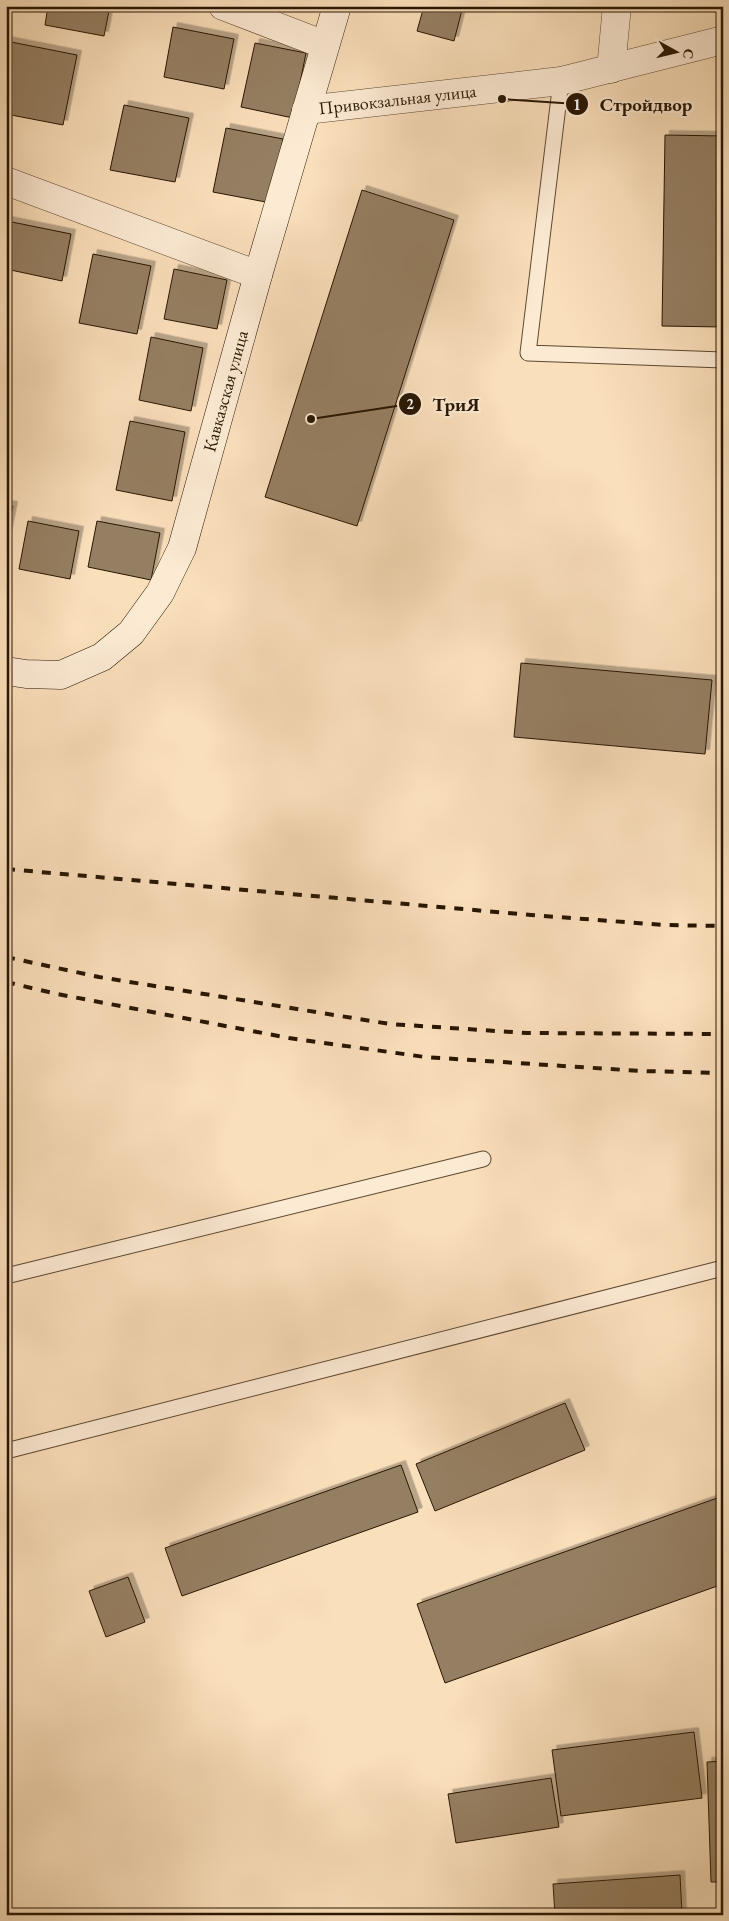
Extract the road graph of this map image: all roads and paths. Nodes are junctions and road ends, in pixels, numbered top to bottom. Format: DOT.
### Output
graph roads {
  1 [pos="223,6"];
  2 [pos="337,6"];
  3 [pos="617,6"];
  4 [pos="723,40"];
  5 [pos="325,45"];
  6 [pos="611,69"];
  7 [pos="561,81"];
  8 [pos="306,110"];
  9 [pos="6,181"];
  10 [pos="258,275"];
  11 [pos="723,360"];
  12 [pos="6,671"];
  13 [pos="483,1159"];
  14 [pos="723,1268"];
  15 [pos="6,1276"];
  16 [pos="6,1451"];
  1 -- 5 [label="street"];
  2 -- 5 [label="street, Кавказская улица"];
  3 -- 6 [label="street"];
  4 -- 6 [label="street, Привокзальная улица"];
  5 -- 8 [label="street, Кавказская улица"];
  6 -- 7 [label="street, Привокзальная улица"];
  7 -- 8 [label="street, Привокзальная улица"];
  7 -- 11 [label="lane"];
  8 -- 10 [label="street, Кавказская улица"];
  9 -- 10 [label="street"];
  10 -- 12 [label="street, Кавказская улица"];
  13 -- 15 [label="lane"];
  14 -- 16 [label="lane"];
}
